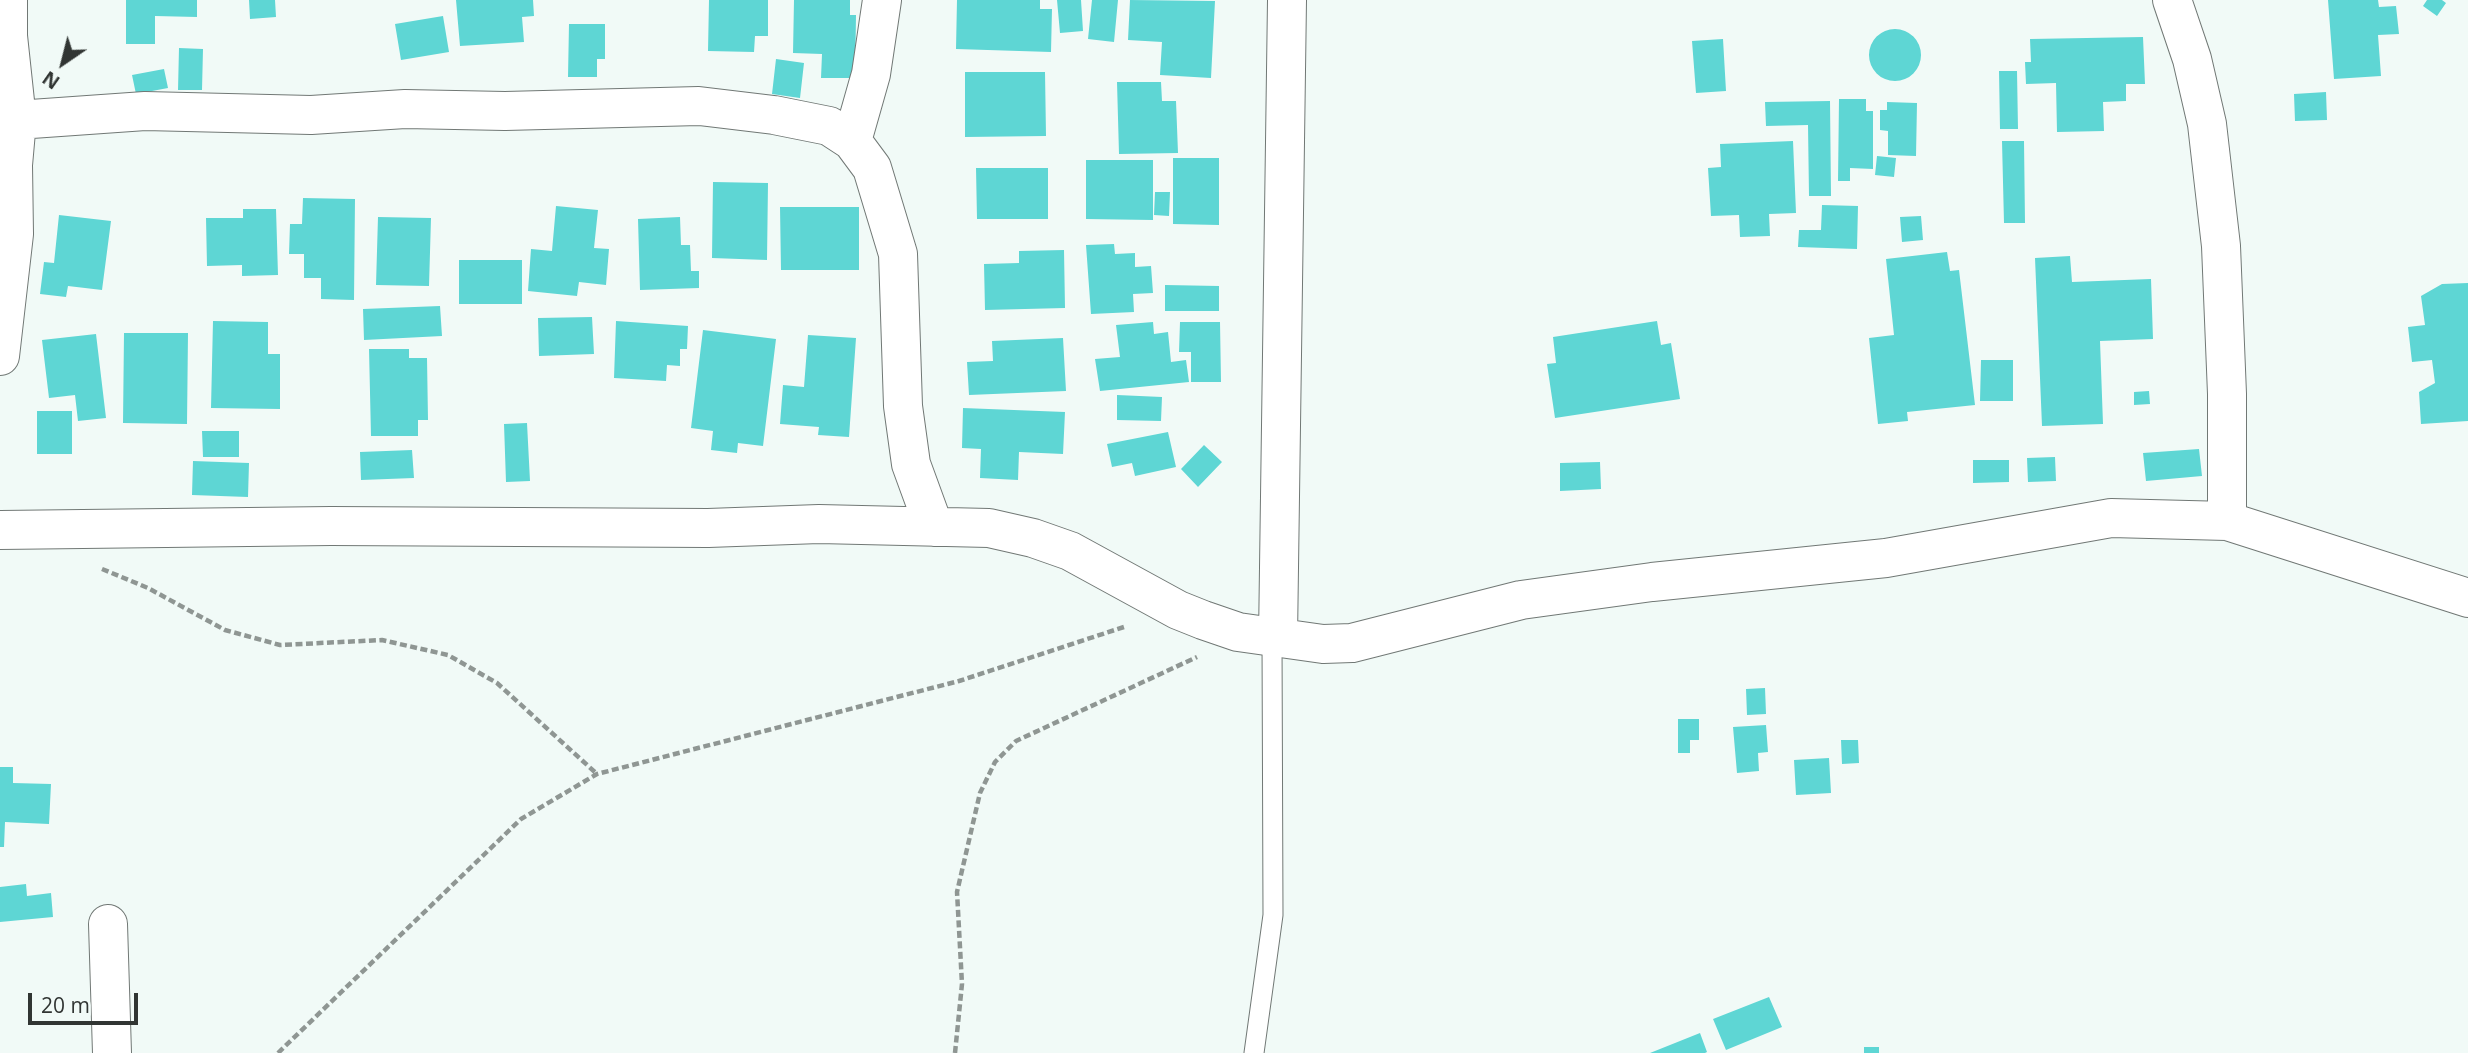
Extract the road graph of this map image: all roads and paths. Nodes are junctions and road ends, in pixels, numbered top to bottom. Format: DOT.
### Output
graph roads {
  1 [pos="8,0"];
  2 [pos="882,0"];
  3 [pos="1287,0"];
  4 [pos="2166,2"];
  5 [pos="17,120"];
  6 [pos="852,141"];
  7 [pos="0,356"];
  8 [pos="2227,521"];
  9 [pos="934,527"];
  10 [pos="0,530"];
  11 [pos="98,567"];
  12 [pos="2468,598"];
  13 [pos="1178,610"];
  14 [pos="1263,636"];
  15 [pos="597,775"];
  16 [pos="108,924"];
  17 [pos="112,1053"];
  18 [pos="278,1053"];
  19 [pos="955,1053"];
  20 [pos="1254,1053"];
  1 -- 5 [label="street"];
  2 -- 6 [label="street"];
  3 -- 14 [label="street"];
  4 -- 8 [label="street"];
  5 -- 6 [label="street"];
  5 -- 7 [label="street"];
  6 -- 9 [label="street"];
  8 -- 12 [label="street"];
  8 -- 14 [label="street"];
  9 -- 10 [label="street"];
  9 -- 13 [label="street"];
  11 -- 15 [label="path"];
  13 -- 14 [label="street"];
  13 -- 15 [label="path"];
  14 -- 19 [label="path"];
  14 -- 20 [label="lane"];
  15 -- 18 [label="path"];
  16 -- 17 [label="street"];
}
